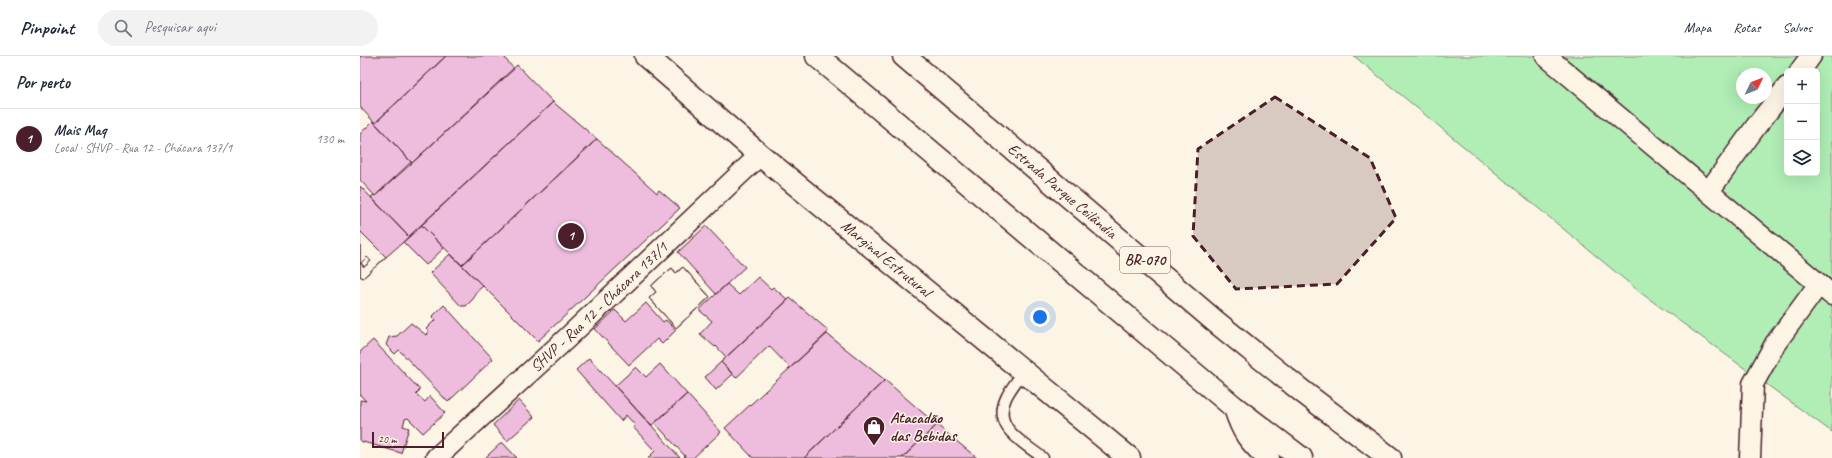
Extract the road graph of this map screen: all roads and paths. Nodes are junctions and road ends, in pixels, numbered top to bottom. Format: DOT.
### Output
graph roads {
  1 [pos="646,56"];
  2 [pos="817,56"];
  3 [pos="904,56"];
  4 [pos="1546,56"];
  5 [pos="1812,56"];
  6 [pos="1802,68"];
  7 [pos="1784,91"];
  8 [pos="760,155"];
  9 [pos="1710,191"];
  10 [pos="1826,289"];
  11 [pos="1023,372"];
  12 [pos="1234,407"];
  13 [pos="436,458"];
  14 [pos="1043,458"];
  15 [pos="1128,458"];
  16 [pos="1268,458"];
  17 [pos="1301,458"];
  18 [pos="1390,458"];
  19 [pos="1750,458"];
  1 -- 8 [label="main road, Marginal Estrutural"];
  2 -- 12 [label="main road"];
  3 -- 18 [label="main road, Estrada Parque Ceilândia / BR-070"];
  4 -- 9 [label="street"];
  5 -- 6 [label="street"];
  7 -- 9 [label="street"];
  8 -- 11 [label="main road, Marginal Estrutural"];
  8 -- 13 [label="street, SHVP - Rua 12 - Chácara 137/1"];
  9 -- 10 [label="street"];
  10 -- 19 [label="street"];
  11 -- 14 [label="lane"];
  11 -- 15 [label="main road, Marginal Estrutural"];
  12 -- 16 [label="main road"];
  12 -- 17 [label="main road"];
}
